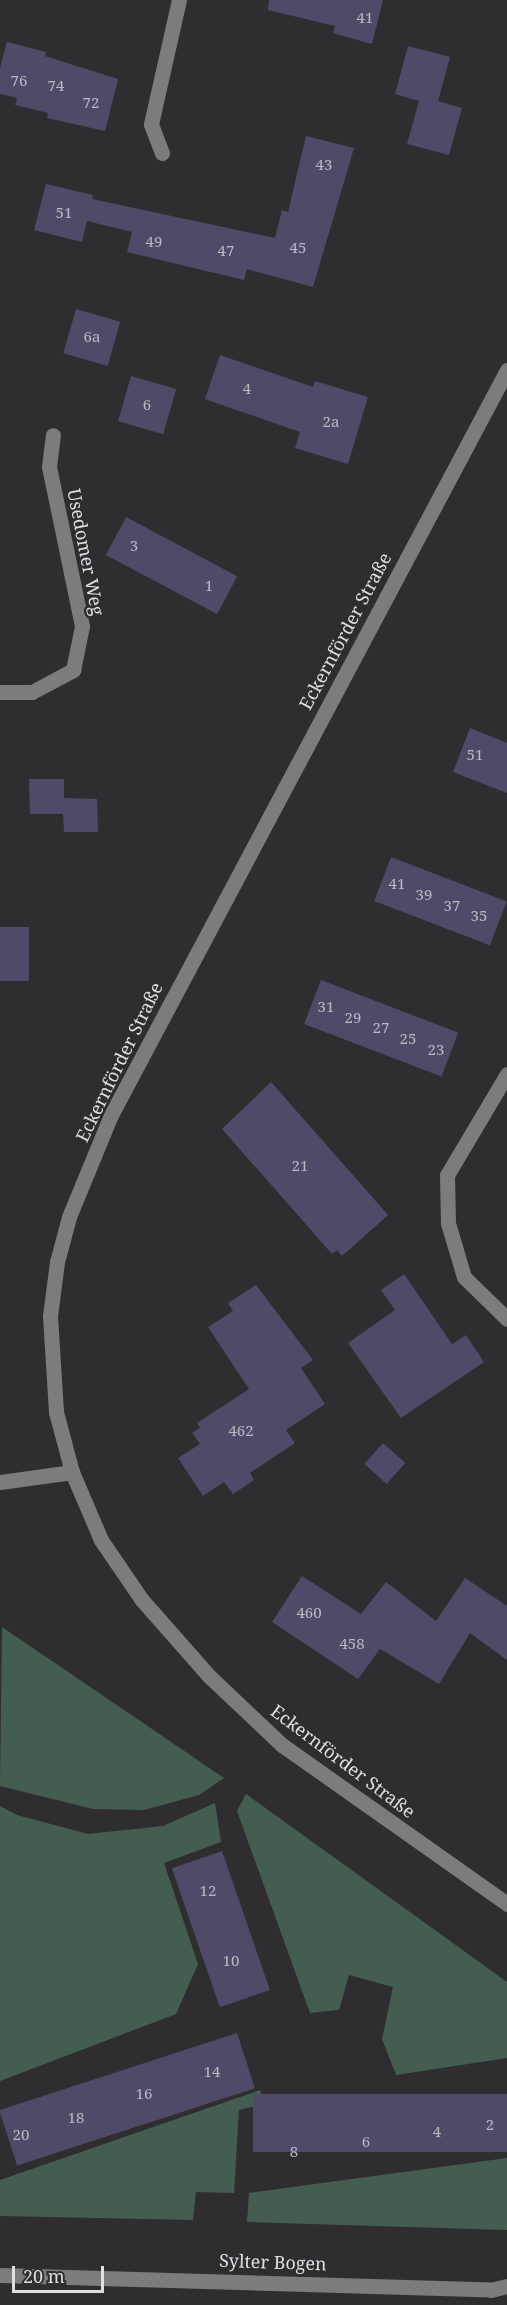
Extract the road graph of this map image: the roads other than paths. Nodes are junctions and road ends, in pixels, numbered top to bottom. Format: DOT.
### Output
graph roads {
  1 [pos="179,0"];
  2 [pos="162,153"];
  3 [pos="507,370"];
  4 [pos="53,435"];
  5 [pos="0,692"];
  6 [pos="507,1074"];
  7 [pos="507,1319"];
  8 [pos="72,1472"];
  9 [pos="0,1482"];
  10 [pos="507,1904"];
  11 [pos="0,2276"];
  12 [pos="507,2286"];
  13 [pos="491,2298"];
  1 -- 2 [label="street"];
  3 -- 8 [label="street, Eckernförder Straße"];
  4 -- 5 [label="street, Usedomer Weg"];
  6 -- 7 [label="street"];
  8 -- 9 [label="street"];
  8 -- 10 [label="street, Eckernförder Straße"];
  11 -- 13 [label="street, Sylter Bogen"];
  12 -- 13 [label="street, Sylter Bogen"];
}
